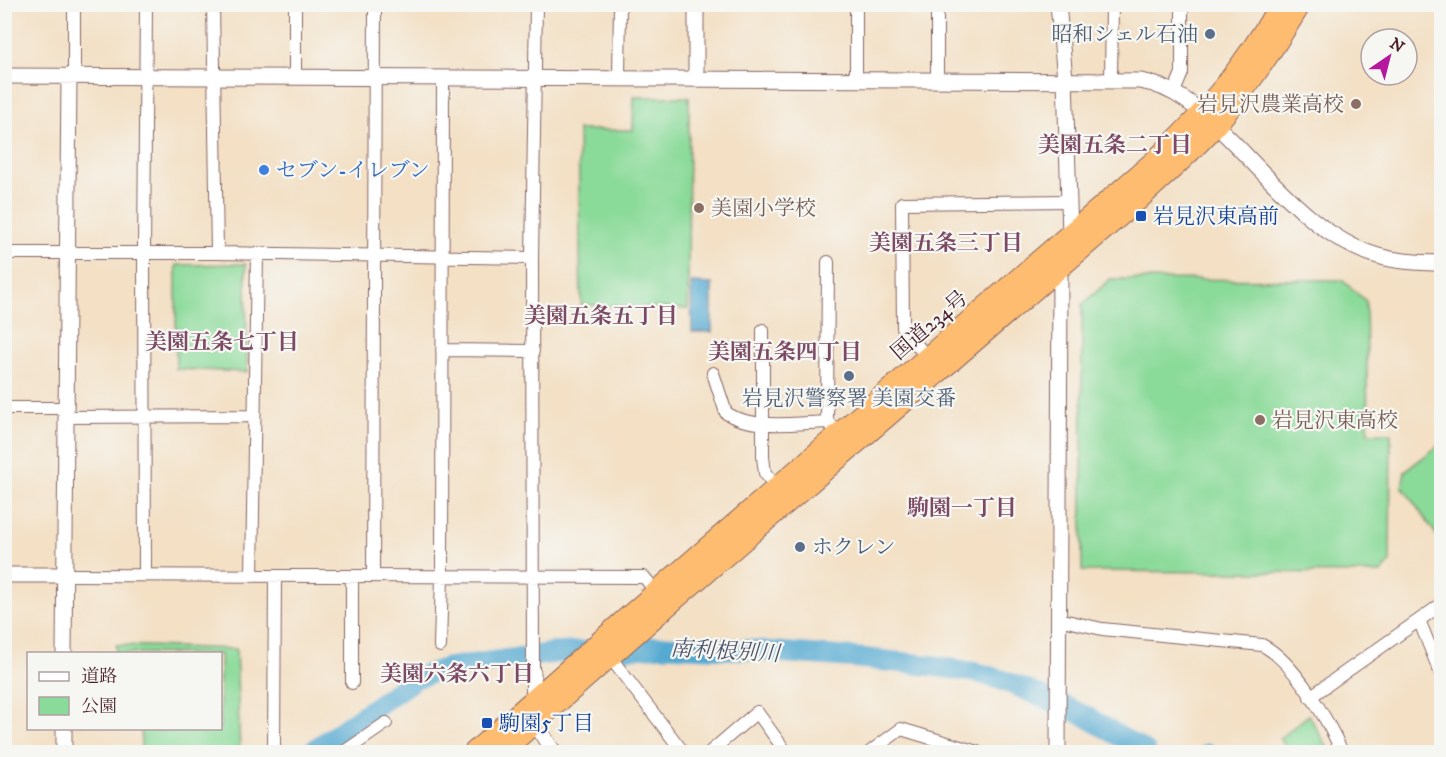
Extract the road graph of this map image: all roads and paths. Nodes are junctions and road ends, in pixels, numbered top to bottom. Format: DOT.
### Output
graph roads {
  1 [pos="74,4"];
  2 [pos="146,4"];
  3 [pos="213,4"];
  4 [pos="296,4"];
  5 [pos="375,4"];
  6 [pos="536,4"];
  7 [pos="620,4"];
  8 [pos="696,4"];
  9 [pos="856,4"];
  10 [pos="937,4"];
  11 [pos="1058,4"];
  12 [pos="1112,4"];
  13 [pos="1182,4"];
  14 [pos="1280,4"];
  15 [pos="1301,4"];
  16 [pos="4,76"];
  17 [pos="72,76"];
  18 [pos="146,76"];
  19 [pos="213,77"];
  20 [pos="295,77"];
  21 [pos="375,78"];
  22 [pos="443,78"];
  23 [pos="534,78"];
  24 [pos="619,79"];
  25 [pos="696,79"];
  26 [pos="1065,79"];
  27 [pos="856,80"];
  28 [pos="1111,80"];
  29 [pos="937,81"];
  30 [pos="1174,92"];
  31 [pos="1209,119"];
  32 [pos="1069,201"];
  33 [pos="1070,235"];
  34 [pos="4,253"];
  35 [pos="144,253"];
  36 [pos="217,253"];
  37 [pos="257,253"];
  38 [pos="68,254"];
  39 [pos="374,255"];
  40 [pos="442,256"];
  41 [pos="532,258"];
  42 [pos="828,262"];
  43 [pos="1442,263"];
  44 [pos="1060,268"];
  45 [pos="763,330"];
  46 [pos="442,350"];
  47 [pos="533,351"];
  48 [pos="934,364"];
  49 [pos="713,373"];
  50 [pos="4,408"];
  51 [pos="66,413"];
  52 [pos="254,416"];
  53 [pos="146,417"];
  54 [pos="764,423"];
  55 [pos="840,433"];
  56 [pos="782,495"];
  57 [pos="4,575"];
  58 [pos="64,575"];
  59 [pos="145,575"];
  60 [pos="252,576"];
  61 [pos="275,576"];
  62 [pos="352,576"];
  63 [pos="373,576"];
  64 [pos="442,576"];
  65 [pos="534,576"];
  66 [pos="662,599"];
  67 [pos="1442,604"];
  68 [pos="1058,619"];
  69 [pos="1419,620"];
  70 [pos="440,645"];
  71 [pos="64,652"];
  72 [pos="604,662"];
  73 [pos="533,673"];
  74 [pos="1442,677"];
  75 [pos="352,683"];
  76 [pos="1310,697"];
  77 [pos="533,700"];
  78 [pos="536,722"];
  79 [pos="386,723"];
  80 [pos="64,730"];
  81 [pos="274,751"];
  82 [pos="347,752"];
  83 [pos="64,753"];
  84 [pos="474,753"];
  85 [pos="502,753"];
  86 [pos="554,753"];
  87 [pos="682,753"];
  88 [pos="710,753"];
  89 [pos="786,753"];
  90 [pos="870,753"];
  91 [pos="976,753"];
  92 [pos="1058,753"];
  93 [pos="1342,753"];
  1 -- 17 [label="street"];
  2 -- 18 [label="street"];
  3 -- 19 [label="street"];
  4 -- 20 [label="street"];
  5 -- 21 [label="street"];
  6 -- 23 [label="street"];
  7 -- 24 [label="street"];
  8 -- 25 [label="street"];
  9 -- 27 [label="street"];
  10 -- 29 [label="street"];
  11 -- 26 [label="street"];
  12 -- 28 [label="street"];
  13 -- 30 [label="street"];
  14 -- 31 [label="highway, 国道234号"];
  15 -- 31 [label="highway, 国道234号"];
  16 -- 17 [label="street"];
  17 -- 18 [label="street"];
  17 -- 38 [label="street"];
  18 -- 19 [label="street"];
  18 -- 35 [label="street"];
  19 -- 20 [label="street"];
  19 -- 36 [label="street"];
  20 -- 21 [label="street"];
  21 -- 22 [label="street"];
  21 -- 39 [label="street"];
  22 -- 23 [label="street"];
  22 -- 40 [label="street"];
  23 -- 24 [label="street"];
  23 -- 41 [label="street"];
  24 -- 25 [label="street"];
  25 -- 27 [label="street"];
  26 -- 28 [label="street"];
  26 -- 29 [label="street"];
  26 -- 32 [label="street"];
  27 -- 29 [label="street"];
  28 -- 30 [label="street"];
  30 -- 31 [label="street"];
  31 -- 33 [label="highway, 国道234号"];
  31 -- 43 [label="street"];
  31 -- 44 [label="highway, 国道234号"];
  32 -- 33 [label="street"];
  32 -- 48 [label="street"];
  33 -- 44 [label="street"];
  33 -- 48 [label="highway, 国道234号"];
  34 -- 38 [label="street"];
  35 -- 36 [label="street"];
  35 -- 38 [label="street"];
  35 -- 53 [label="street"];
  36 -- 37 [label="street"];
  37 -- 39 [label="street"];
  37 -- 52 [label="street"];
  38 -- 51 [label="street"];
  39 -- 40 [label="street"];
  39 -- 63 [label="street"];
  40 -- 41 [label="street"];
  40 -- 46 [label="street"];
  41 -- 47 [label="street"];
  42 -- 55 [label="street"];
  44 -- 48 [label="highway, 国道234号"];
  44 -- 68 [label="street"];
  45 -- 54 [label="street"];
  46 -- 47 [label="street"];
  46 -- 64 [label="street"];
  47 -- 65 [label="street"];
  48 -- 55 [label="highway, 国道234号"];
  49 -- 54 [label="street"];
  50 -- 51 [label="street"];
  51 -- 53 [label="street"];
  51 -- 58 [label="street"];
  52 -- 53 [label="street"];
  52 -- 60 [label="street"];
  53 -- 59 [label="street"];
  54 -- 55 [label="street"];
  54 -- 56 [label="street"];
  55 -- 56 [label="highway, 国道234号"];
  56 -- 66 [label="highway, 国道234号"];
  57 -- 58 [label="street"];
  58 -- 59 [label="street"];
  58 -- 71 [label="street"];
  59 -- 60 [label="street"];
  60 -- 61 [label="street"];
  61 -- 62 [label="street"];
  61 -- 81 [label="street"];
  62 -- 63 [label="street"];
  62 -- 75 [label="street"];
  63 -- 64 [label="street"];
  64 -- 65 [label="street"];
  64 -- 70 [label="street"];
  65 -- 66 [label="street"];
  65 -- 73 [label="street"];
  66 -- 72 [label="highway, 国道234号"];
  66 -- 77 [label="highway, 国道234号"];
  67 -- 69 [label="street"];
  68 -- 76 [label="street"];
  68 -- 92 [label="street"];
  69 -- 74 [label="street"];
  69 -- 76 [label="street"];
  72 -- 78 [label="highway, 国道234号"];
  72 -- 87 [label="street"];
  73 -- 77 [label="street"];
  76 -- 93 [label="street"];
  77 -- 78 [label="street"];
  77 -- 84 [label="highway, 国道234号"];
  78 -- 85 [label="highway, 国道234号"];
  78 -- 86 [label="street"];
  79 -- 82 [label="street"];
  80 -- 83 [label="street"];
  88 -- 89 [label="street"];
  90 -- 91 [label="street"];
}
